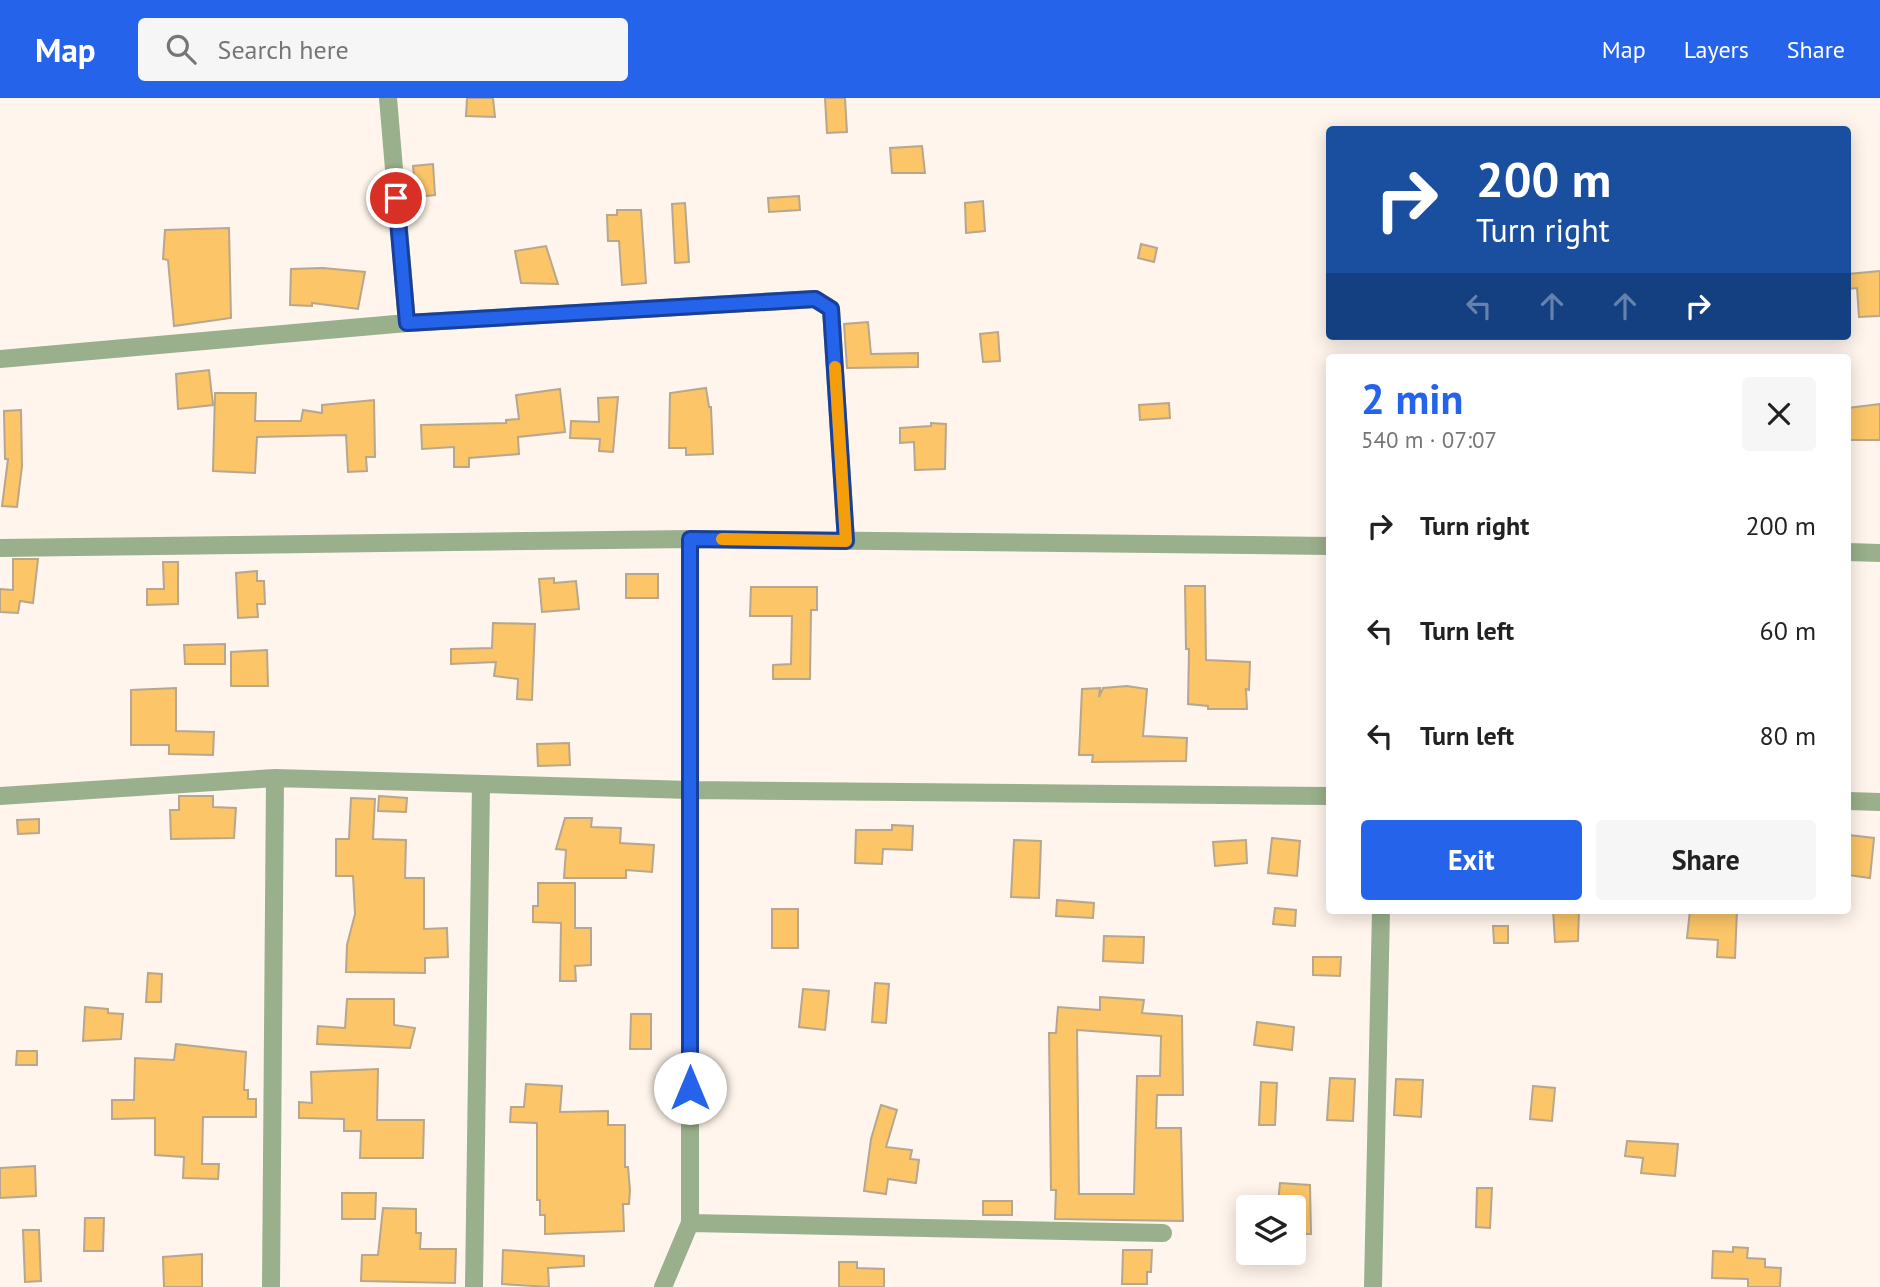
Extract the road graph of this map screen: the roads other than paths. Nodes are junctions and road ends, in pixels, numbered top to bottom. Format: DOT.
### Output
graph roads {
  1 [pos="388,98"];
  2 [pos="407,323"];
  3 [pos="0,359"];
  4 [pos="690,539"];
  5 [pos="846,541"];
  6 [pos="1326,546"];
  7 [pos="0,548"];
  8 [pos="1851,552"];
  9 [pos="1880,553"];
  10 [pos="275,778"];
  11 [pos="481,783"];
  12 [pos="690,790"];
  13 [pos="0,796"];
  14 [pos="1326,796"];
  15 [pos="1851,801"];
  16 [pos="1880,802"];
  17 [pos="1381,914"];
  18 [pos="690,1223"];
  19 [pos="1163,1233"];
  20 [pos="271,1287"];
  21 [pos="474,1287"];
  22 [pos="663,1287"];
  23 [pos="1373,1287"];
  1 -- 2 [label="street"];
  2 -- 3 [label="street"];
  2 -- 5 [label="street"];
  4 -- 5 [label="street"];
  4 -- 7 [label="street"];
  4 -- 12 [label="street"];
  5 -- 6 [label="street"];
  8 -- 9 [label="street"];
  10 -- 11 [label="street"];
  10 -- 13 [label="street"];
  10 -- 20 [label="street"];
  11 -- 12 [label="street"];
  11 -- 21 [label="street"];
  12 -- 14 [label="street"];
  12 -- 18 [label="street"];
  15 -- 16 [label="street"];
  17 -- 23 [label="street"];
  18 -- 19 [label="street"];
  18 -- 22 [label="street"];
}
